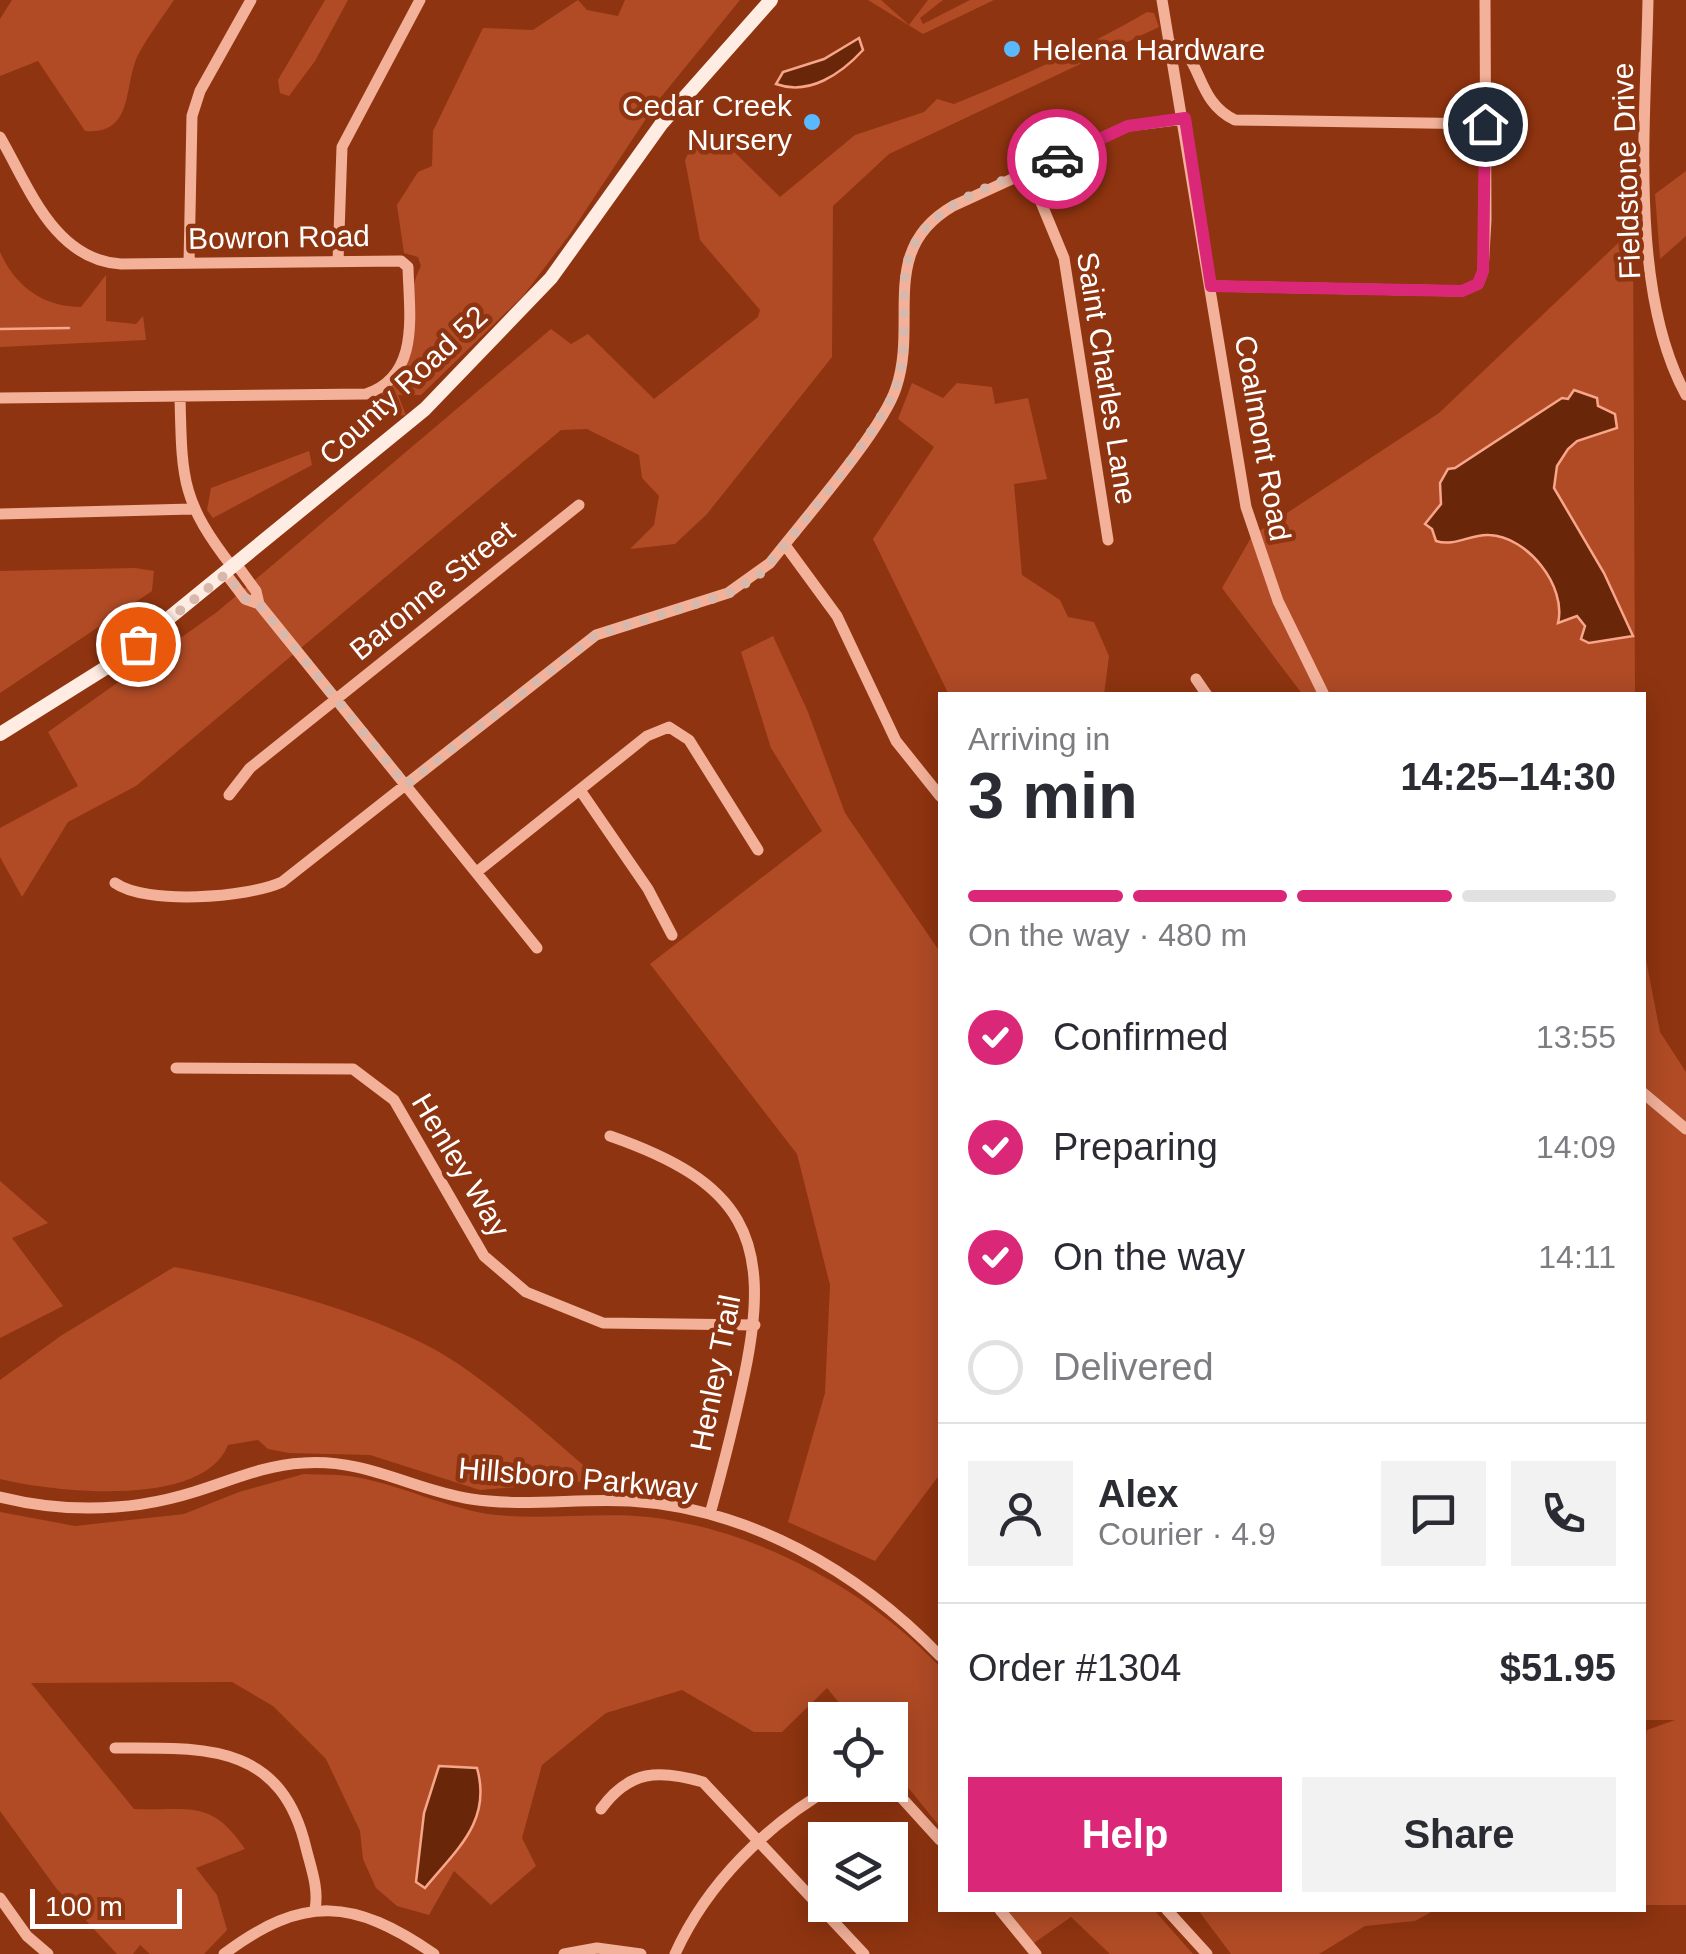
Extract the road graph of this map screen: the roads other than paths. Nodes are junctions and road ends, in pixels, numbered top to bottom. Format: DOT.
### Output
graph roads {
  1 [pos="250,0"];
  2 [pos="420,0"];
  3 [pos="771,0"];
  4 [pos="1162,0"];
  5 [pos="1485,0"];
  6 [pos="1648,0"];
  7 [pos="1172,44"];
  8 [pos="1185,118"];
  9 [pos="1485,124"];
  10 [pos="0,137"];
  11 [pos="1028,171"];
  12 [pos="338,262"];
  13 [pos="189,263"];
  14 [pos="1211,286"];
  15 [pos="1686,395"];
  16 [pos="180,397"];
  17 [pos="0,398"];
  18 [pos="578,505"];
  19 [pos="192,510"];
  20 [pos="0,514"];
  21 [pos="1108,540"];
  22 [pos="784,545"];
  23 [pos="232,569"];
  24 [pos="1196,680"];
  25 [pos="1204,692"];
  26 [pos="1323,692"];
  27 [pos="338,698"];
  28 [pos="0,734"];
  29 [pos="406,785"];
  30 [pos="580,790"];
  31 [pos="938,794"];
  32 [pos="229,796"];
  33 [pos="758,850"];
  34 [pos="478,871"];
  35 [pos="115,882"];
  36 [pos="672,935"];
  37 [pos="537,948"];
  38 [pos="176,1068"];
  39 [pos="1646,1095"];
  40 [pos="1686,1129"];
  41 [pos="610,1136"];
  42 [pos="754,1325"];
  43 [pos="0,1497"];
  44 [pos="710,1514"];
  45 [pos="938,1654"];
  46 [pos="115,1748"];
  47 [pos="812,1802"];
  48 [pos="905,1802"];
  49 [pos="602,1810"];
  50 [pos="938,1838"];
  51 [pos="759,1840"];
  52 [pos="0,1898"];
  53 [pos="315,1909"];
  54 [pos="1002,1912"];
  55 [pos="1169,1912"];
  56 [pos="48,1954"];
  57 [pos="224,1954"];
  58 [pos="434,1954"];
  59 [pos="564,1954"];
  60 [pos="641,1954"];
  61 [pos="675,1954"];
  62 [pos="864,1954"];
  63 [pos="1036,1954"];
  64 [pos="1207,1954"];
  1 -- 13 [label="street"];
  2 -- 12 [label="street"];
  3 -- 23 [label="main road, County Road 52"];
  4 -- 7 [label="street, Coalmont Road"];
  5 -- 9 [label="street"];
  6 -- 15 [label="street, Fieldstone Drive"];
  7 -- 8 [label="street, Coalmont Road"];
  7 -- 9 [label="street"];
  8 -- 11 [label="street"];
  8 -- 14 [label="street, Coalmont Road"];
  9 -- 14 [label="street"];
  10 -- 13 [label="street, Bowron Road"];
  11 -- 21 [label="street, Saint Charles Lane"];
  11 -- 22 [label="street"];
  12 -- 13 [label="street, Bowron Road"];
  12 -- 16 [label="street, Bowron Road"];
  14 -- 26 [label="street, Coalmont Road"];
  16 -- 17 [label="street"];
  16 -- 19 [label="street"];
  18 -- 27 [label="street, Baronne Street"];
  19 -- 20 [label="street"];
  19 -- 23 [label="street"];
  22 -- 29 [label="street"];
  22 -- 31 [label="street"];
  23 -- 27 [label="street"];
  23 -- 28 [label="main road, County Road 52"];
  24 -- 25 [label="street"];
  27 -- 29 [label="street"];
  27 -- 32 [label="street, Baronne Street"];
  29 -- 34 [label="street"];
  29 -- 35 [label="street"];
  30 -- 33 [label="street"];
  30 -- 34 [label="street"];
  30 -- 36 [label="street"];
  34 -- 37 [label="street"];
  38 -- 42 [label="street, Henley Way"];
  39 -- 40 [label="street"];
  41 -- 42 [label="street, Henley Trail"];
  42 -- 44 [label="street, Henley Trail"];
  43 -- 44 [label="street, Hillsboro Parkway"];
  44 -- 45 [label="street, Hillsboro Parkway"];
  46 -- 53 [label="street"];
  47 -- 51 [label="street"];
  48 -- 50 [label="street"];
  49 -- 51 [label="street"];
  51 -- 61 [label="street"];
  51 -- 62 [label="street"];
  52 -- 56 [label="street"];
  53 -- 57 [label="street"];
  53 -- 58 [label="street"];
  54 -- 63 [label="street"];
  55 -- 64 [label="street"];
  59 -- 60 [label="street"];
}
